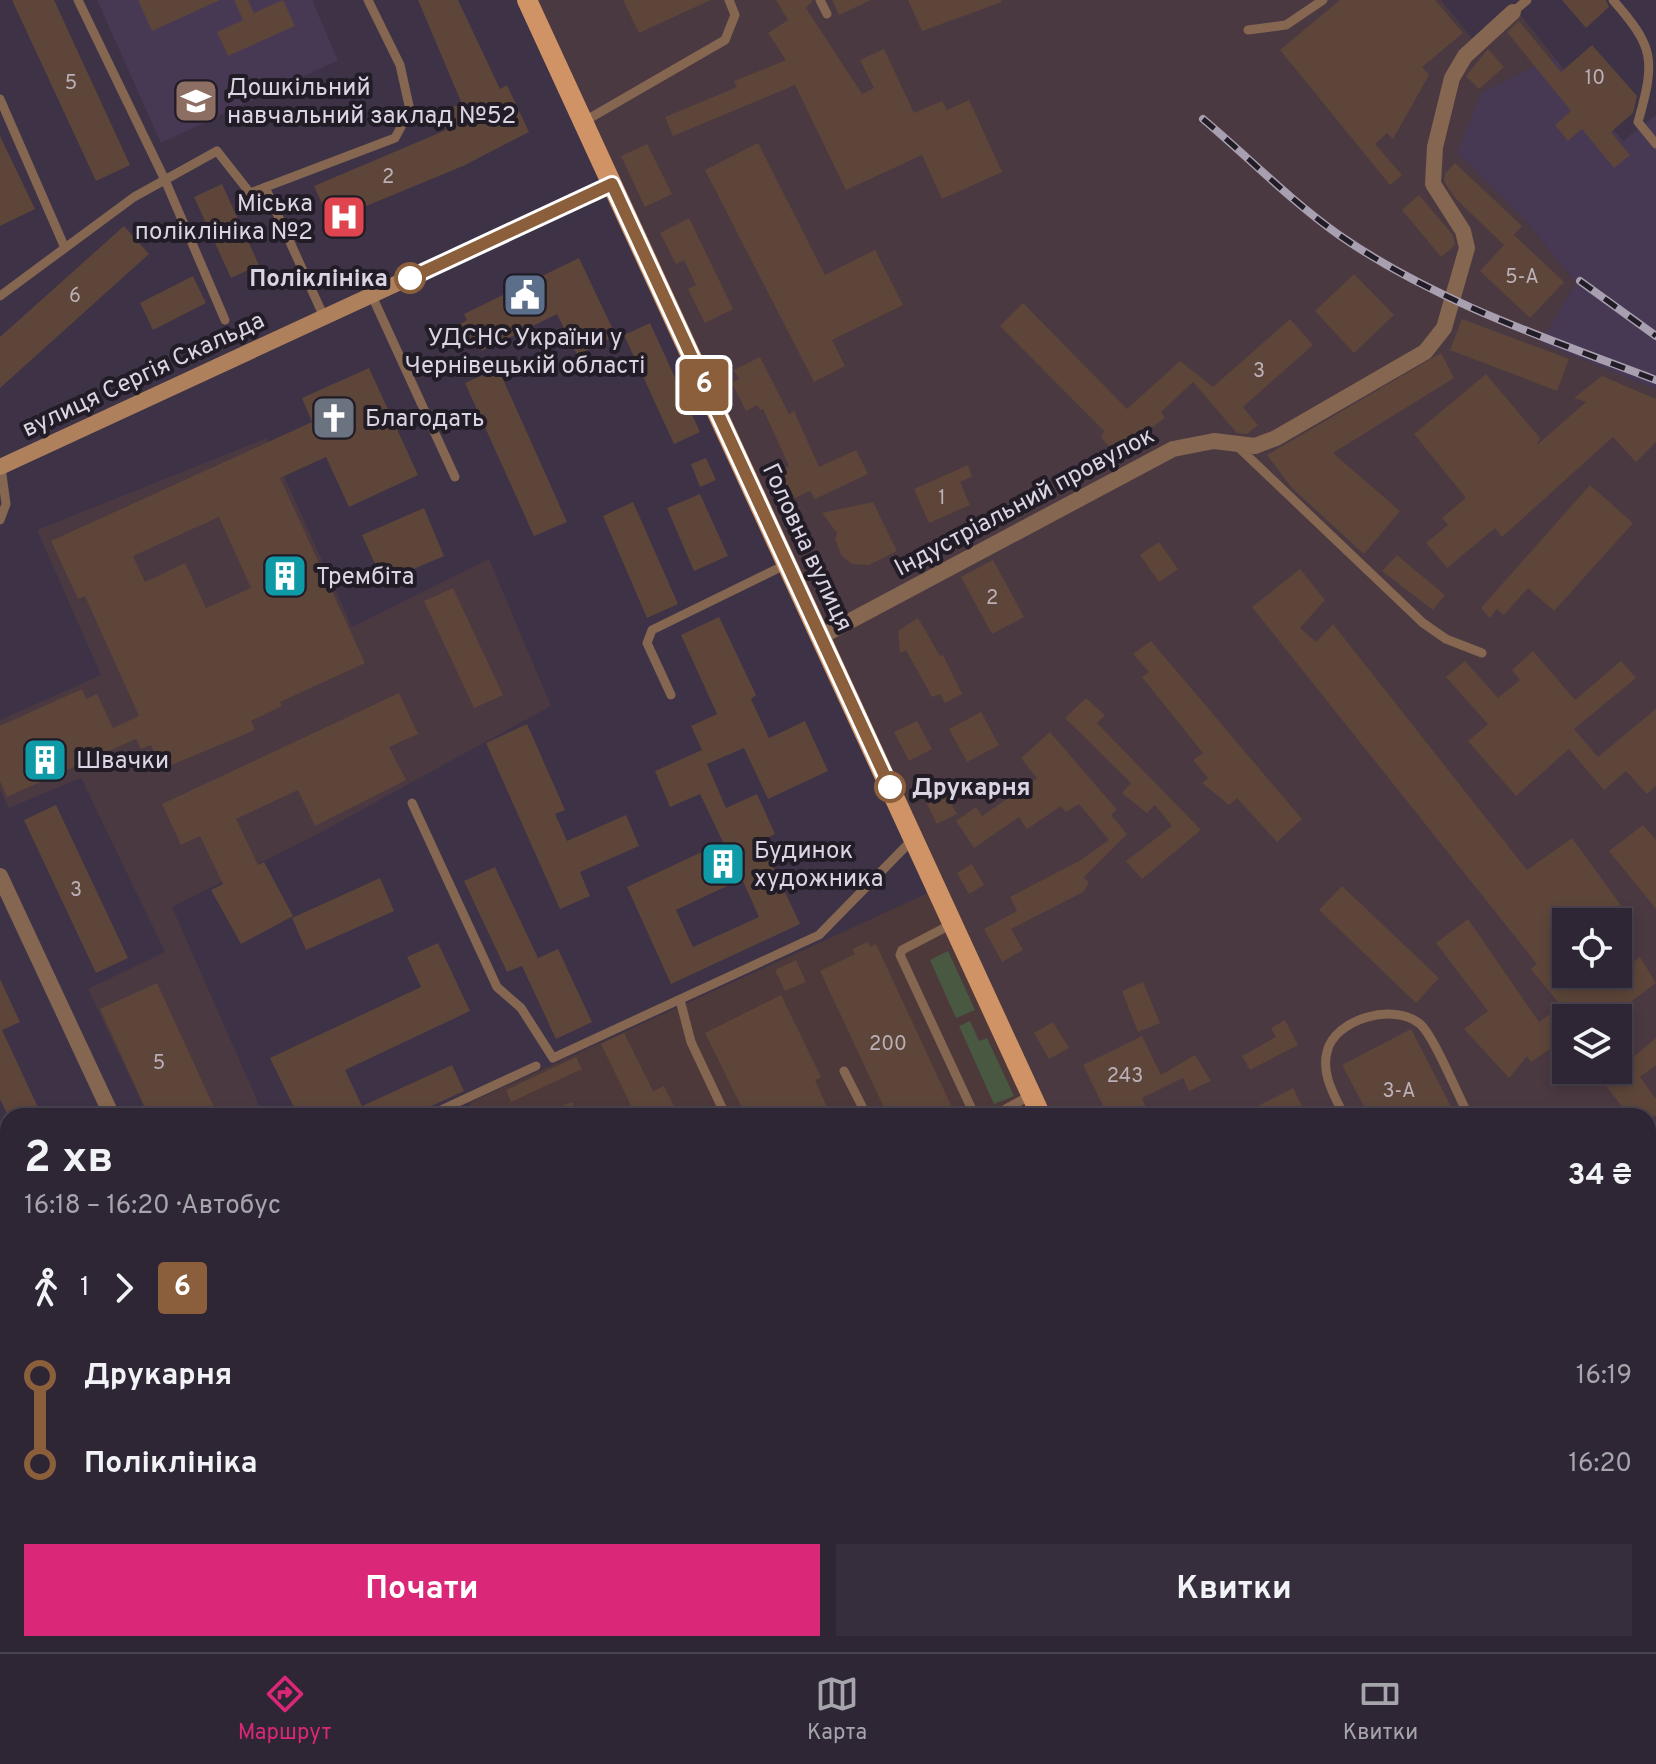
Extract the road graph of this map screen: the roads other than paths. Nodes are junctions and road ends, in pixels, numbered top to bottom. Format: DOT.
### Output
graph roads {
  1 [pos="78,0"];
  2 [pos="368,0"];
  3 [pos="527,0"];
  4 [pos="729,0"];
  5 [pos="820,0"];
  6 [pos="1323,0"];
  7 [pos="1527,0"];
  8 [pos="1613,0"];
  9 [pos="1513,12"];
  10 [pos="827,14"];
  11 [pos="1248,30"];
  12 [pos="0,99"];
  13 [pos="583,122"];
  14 [pos="1656,144"];
  15 [pos="165,180"];
  16 [pos="612,184"];
  17 [pos="265,187"];
  18 [pos="65,248"];
  19 [pos="0,296"];
  20 [pos="372,296"];
  21 [pos="324,317"];
  22 [pos="225,320"];
  23 [pos="1236,445"];
  24 [pos="0,467"];
  25 [pos="455,477"];
  26 [pos="0,520"];
  27 [pos="787,564"];
  28 [pos="820,637"];
  29 [pos="1482,653"];
  30 [pos="671,695"];
  31 [pos="412,803"];
  32 [pos="913,839"];
  33 [pos="0,876"];
  34 [pos="952,924"];
  35 [pos="680,1000"];
  36 [pos="536,1066"];
  37 [pos="844,1071"];
  38 [pos="1031,1095"];
  39 [pos="108,1108"];
  40 [pos="445,1108"];
  41 [pos="722,1108"];
  42 [pos="863,1108"];
  43 [pos="971,1108"];
  44 [pos="1007,1108"];
  45 [pos="1037,1108"];
  46 [pos="1341,1108"];
  47 [pos="1465,1108"];
  1 -- 15 [label="lane"];
  2 -- 17 [label="lane"];
  3 -- 13 [label="main road, Головна вулиця"];
  4 -- 13 [label="lane"];
  5 -- 10 [label="lane"];
  6 -- 11 [label="lane"];
  7 -- 9 [label="lane"];
  8 -- 14 [label="lane"];
  9 -- 23 [label="street, Індустріальний провулок"];
  12 -- 18 [label="lane"];
  13 -- 16 [label="main road, Головна вулиця"];
  15 -- 17 [label="lane"];
  15 -- 18 [label="lane"];
  15 -- 22 [label="lane"];
  16 -- 20 [label="main road, вулиця Сергія Скальда"];
  16 -- 27 [label="main road, Головна вулиця"];
  17 -- 21 [label="lane"];
  18 -- 19 [label="lane"];
  20 -- 21 [label="main road, вулиця Сергія Скальда"];
  20 -- 25 [label="lane"];
  21 -- 24 [label="main road, вулиця Сергія Скальда"];
  23 -- 28 [label="street, Індустріальний провулок"];
  23 -- 29 [label="lane"];
  24 -- 26 [label="lane"];
  27 -- 28 [label="main road, Головна вулиця"];
  27 -- 30 [label="lane"];
  28 -- 32 [label="main road, Головна вулиця"];
  31 -- 35 [label="lane"];
  32 -- 34 [label="main road, Головна вулиця"];
  32 -- 35 [label="lane"];
  33 -- 39 [label="street"];
  34 -- 38 [label="main road, Головна вулиця"];
  34 -- 43 [label="lane"];
  35 -- 41 [label="lane"];
  36 -- 40 [label="lane"];
  37 -- 42 [label="lane"];
  38 -- 44 [label="lane"];
  38 -- 45 [label="main road, Головна вулиця"];
  46 -- 47 [label="lane"];
}
